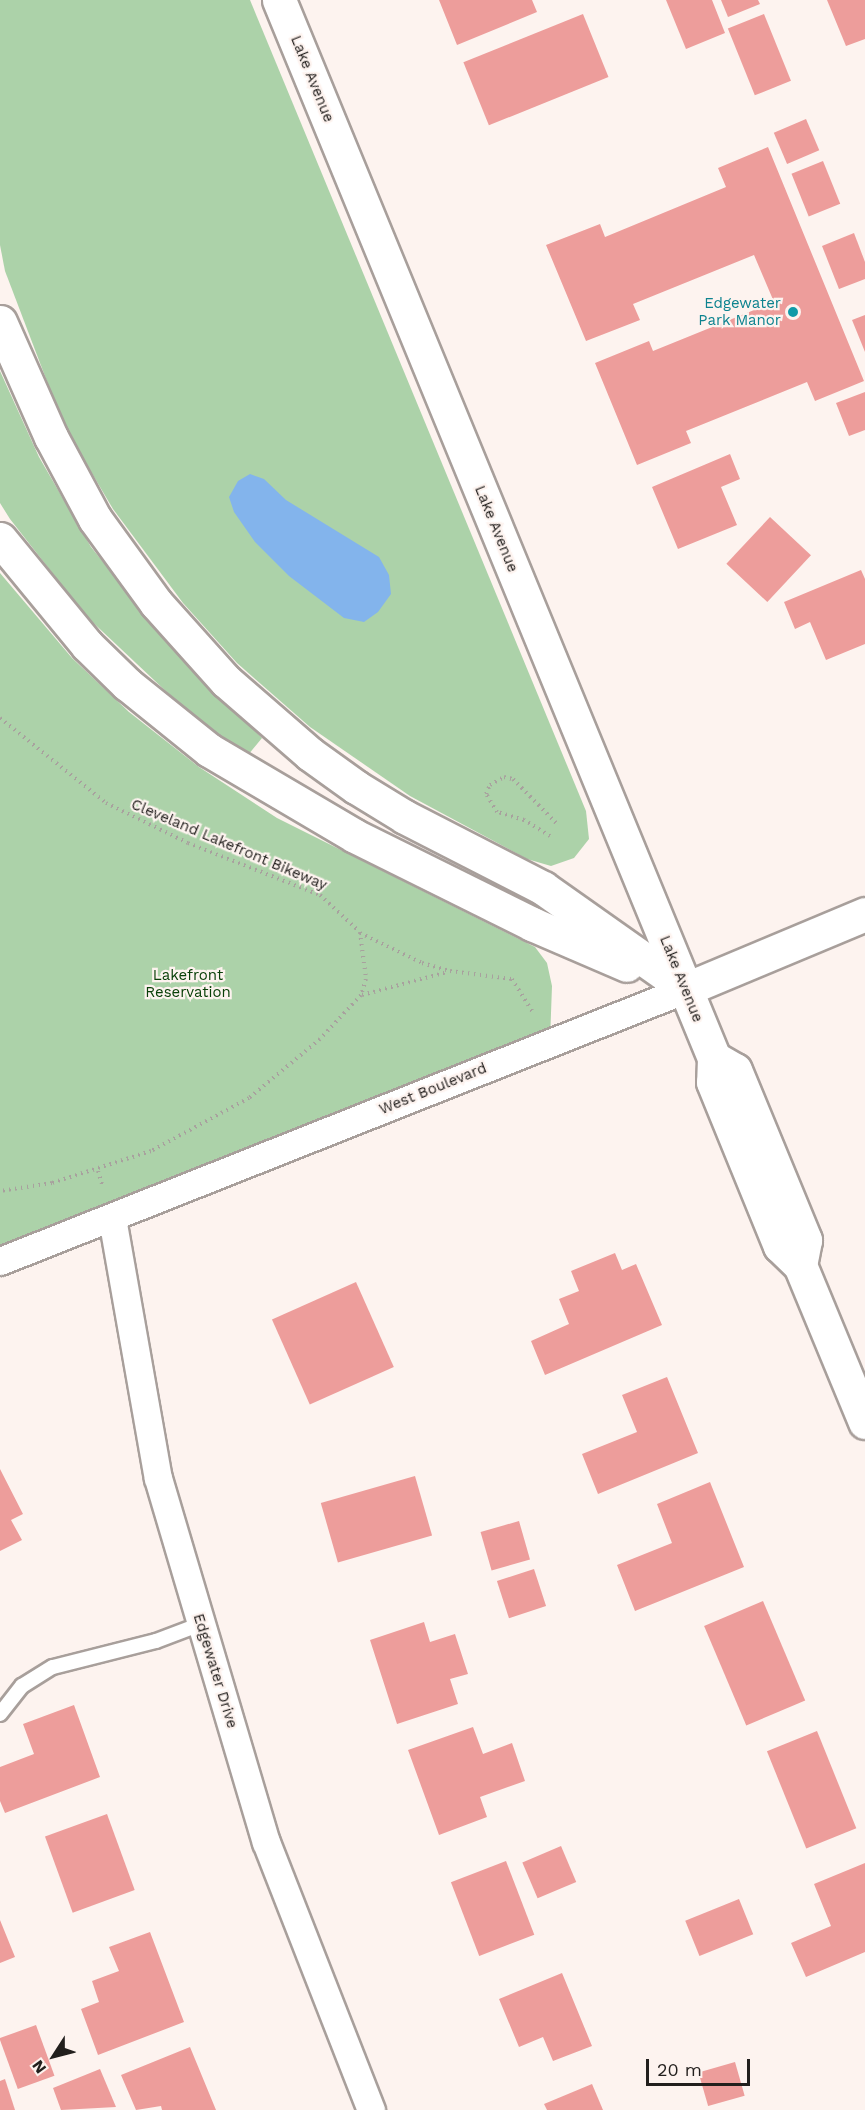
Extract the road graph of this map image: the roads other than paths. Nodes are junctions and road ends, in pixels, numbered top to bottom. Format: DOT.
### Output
graph roads {
  1 [pos="279,0"];
  2 [pos="0,322"];
  3 [pos="0,539"];
  4 [pos="865,914"];
  5 [pos="686,989"];
  6 [pos="112,1218"];
  7 [pos="0,1261"];
  8 [pos="865,1422"];
  9 [pos="201,1624"];
  10 [pos="0,1714"];
  11 [pos="370,2110"];
  1 -- 5 [label="main road, Lake Avenue"];
  2 -- 5 [label="main road"];
  3 -- 5 [label="main road"];
  4 -- 5 [label="main road, West Boulevard"];
  5 -- 6 [label="street, West Boulevard"];
  5 -- 8 [label="main road, Lake Avenue"];
  6 -- 7 [label="street, West Boulevard"];
  6 -- 9 [label="street, Edgewater Drive"];
  9 -- 10 [label="lane"];
  9 -- 11 [label="street, Edgewater Drive"];
}
